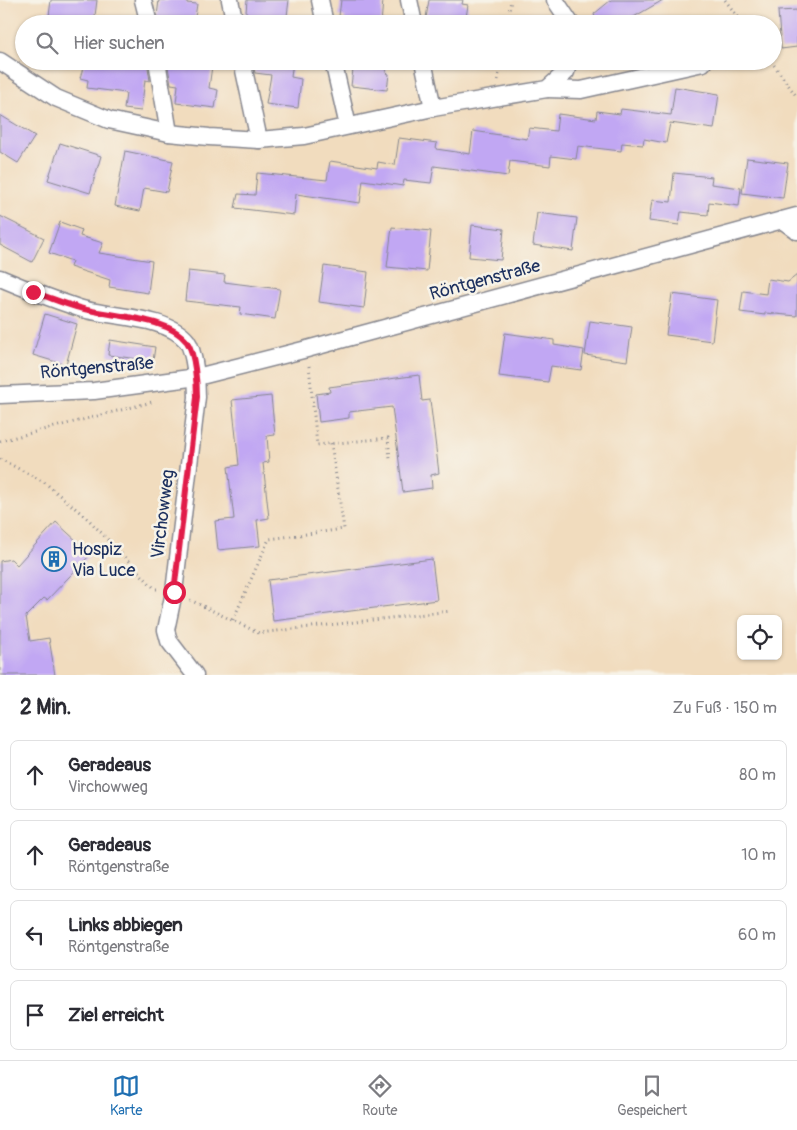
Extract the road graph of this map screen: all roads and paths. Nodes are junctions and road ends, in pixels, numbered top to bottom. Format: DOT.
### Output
graph roads {
  1 [pos="142,0"];
  2 [pos="230,0"];
  3 [pos="320,0"];
  4 [pos="409,0"];
  5 [pos="511,0"];
  6 [pos="555,0"];
  7 [pos="725,0"];
  8 [pos="146,15"];
  9 [pos="233,15"];
  10 [pos="323,15"];
  11 [pos="412,15"];
  12 [pos="508,15"];
  13 [pos="565,15"];
  14 [pos="736,15"];
  15 [pos="0,61"];
  16 [pos="158,70"];
  17 [pos="244,70"];
  18 [pos="336,70"];
  19 [pos="424,70"];
  20 [pos="567,70"];
  21 [pos="671,70"];
  22 [pos="778,70"];
  23 [pos="547,89"];
  24 [pos="797,97"];
  25 [pos="433,108"];
  26 [pos="348,126"];
  27 [pos="169,133"];
  28 [pos="259,140"];
  29 [pos="789,218"];
  30 [pos="797,231"];
  31 [pos="0,278"];
  32 [pos="308,349"];
  33 [pos="197,377"];
  34 [pos="0,396"];
  35 [pos="152,402"];
  36 [pos="0,442"];
  37 [pos="331,444"];
  38 [pos="390,459"];
  39 [pos="0,460"];
  40 [pos="174,592"];
  41 [pos="451,611"];
  42 [pos="233,620"];
  43 [pos="195,675"];
  1 -- 8 [label="street"];
  2 -- 9 [label="street"];
  3 -- 10 [label="street"];
  4 -- 11 [label="street"];
  5 -- 12 [label="path"];
  6 -- 13 [label="street"];
  7 -- 14 [label="path"];
  15 -- 27 [label="street"];
  16 -- 27 [label="street"];
  17 -- 28 [label="street"];
  18 -- 26 [label="street"];
  19 -- 25 [label="street"];
  20 -- 23 [label="street"];
  21 -- 23 [label="street"];
  22 -- 24 [label="path"];
  23 -- 25 [label="street"];
  25 -- 26 [label="street"];
  26 -- 28 [label="street"];
  27 -- 28 [label="street"];
  29 -- 30 [label="street, Röntgenstraße"];
  29 -- 32 [label="street, Röntgenstraße"];
  31 -- 33 [label="street"];
  32 -- 33 [label="street, Röntgenstraße"];
  32 -- 37 [label="path"];
  33 -- 34 [label="street, Röntgenstraße"];
  33 -- 40 [label="street, Virchowweg"];
  35 -- 36 [label="path"];
  37 -- 38 [label="path"];
  37 -- 42 [label="path"];
  39 -- 40 [label="path"];
  40 -- 42 [label="path"];
  40 -- 43 [label="street, Virchowweg"];
  41 -- 42 [label="path"];
}
